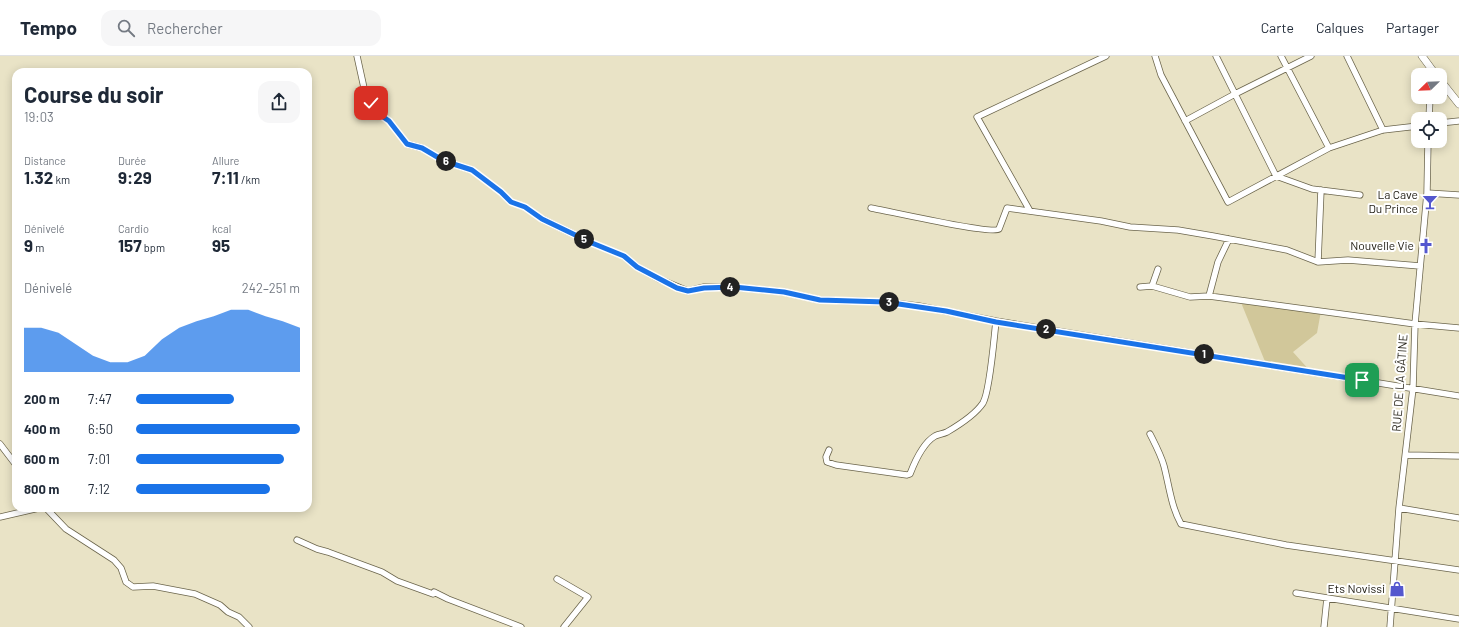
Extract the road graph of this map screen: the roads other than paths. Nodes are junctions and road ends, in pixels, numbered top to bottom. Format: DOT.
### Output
graph roads {
  1 [pos="357,56"];
  2 [pos="1106,56"];
  3 [pos="1155,56"];
  4 [pos="1216,56"];
  5 [pos="1281,56"];
  6 [pos="1312,56"];
  7 [pos="1347,56"];
  8 [pos="1422,56"];
  9 [pos="1287,67"];
  10 [pos="1430,68"];
  11 [pos="1447,89"];
  12 [pos="1235,94"];
  13 [pos="1459,104"];
  14 [pos="1459,121"];
  15 [pos="1185,122"];
  16 [pos="1447,122"];
  17 [pos="1411,127"];
  18 [pos="1383,130"];
  19 [pos="1328,148"];
  20 [pos="1428,148"];
  21 [pos="1276,176"];
  22 [pos="1321,190"];
  23 [pos="1427,193"];
  24 [pos="1360,195"];
  25 [pos="1459,196"];
  26 [pos="871,208"];
  27 [pos="1030,211"];
  28 [pos="1229,239"];
  29 [pos="1318,262"];
  30 [pos="1420,266"];
  31 [pos="1158,269"];
  32 [pos="1152,286"];
  33 [pos="1140,287"];
  34 [pos="1209,296"];
  35 [pos="996,322"];
  36 [pos="1415,324"];
  37 [pos="1459,328"];
  38 [pos="1412,388"];
  39 [pos="1459,396"];
  40 [pos="1150,434"];
  41 [pos="0,444"];
  42 [pos="829,450"];
  43 [pos="1406,455"];
  44 [pos="1459,456"];
  45 [pos="12,460"];
  46 [pos="1399,508"];
  47 [pos="22,512"];
  48 [pos="50,512"];
  49 [pos="0,517"];
  50 [pos="1459,518"];
  51 [pos="297,540"];
  52 [pos="1395,560"];
  53 [pos="1459,570"];
  54 [pos="557,579"];
  55 [pos="1296,593"];
  56 [pos="1327,598"];
  57 [pos="1391,608"];
  58 [pos="1459,619"];
  59 [pos="249,627"];
  60 [pos="521,627"];
  61 [pos="564,627"];
  62 [pos="1324,627"];
  63 [pos="1390,627"];
  1 -- 35 [label="street"];
  2 -- 27 [label="street"];
  3 -- 15 [label="street"];
  4 -- 12 [label="street"];
  5 -- 9 [label="street"];
  6 -- 9 [label="street"];
  7 -- 18 [label="street"];
  8 -- 10 [label="main road"];
  9 -- 12 [label="street"];
  9 -- 19 [label="street"];
  11 -- 13 [label="main road"];
  12 -- 15 [label="street"];
  12 -- 21 [label="street"];
  14 -- 16 [label="street"];
  15 -- 21 [label="street"];
  17 -- 18 [label="street"];
  18 -- 19 [label="street"];
  19 -- 21 [label="street"];
  20 -- 23 [label="street, RUE DE LA GÂTINE"];
  21 -- 22 [label="street"];
  22 -- 24 [label="street"];
  22 -- 29 [label="street"];
  23 -- 25 [label="street"];
  23 -- 30 [label="street, RUE DE LA GÂTINE"];
  26 -- 27 [label="street"];
  27 -- 28 [label="street"];
  28 -- 29 [label="street"];
  28 -- 34 [label="street"];
  29 -- 30 [label="street"];
  30 -- 36 [label="street, RUE DE LA GÂTINE"];
  31 -- 32 [label="street"];
  32 -- 33 [label="street"];
  32 -- 34 [label="street"];
  34 -- 36 [label="street"];
  35 -- 38 [label="street"];
  35 -- 42 [label="street"];
  36 -- 37 [label="street"];
  36 -- 38 [label="street, RUE DE LA GÂTINE"];
  38 -- 39 [label="street"];
  38 -- 43 [label="street, RUE DE LA GÂTINE"];
  40 -- 52 [label="street"];
  41 -- 45 [label="street"];
  43 -- 44 [label="street"];
  43 -- 46 [label="street, RUE DE LA GÂTINE"];
  46 -- 50 [label="street"];
  46 -- 52 [label="street, RUE DE LA GÂTINE"];
  47 -- 49 [label="street"];
  48 -- 59 [label="street"];
  51 -- 60 [label="street"];
  52 -- 53 [label="street"];
  52 -- 57 [label="street, RUE DE LA GÂTINE"];
  54 -- 61 [label="street"];
  55 -- 56 [label="street"];
  56 -- 57 [label="street"];
  56 -- 62 [label="street"];
  57 -- 58 [label="street"];
  57 -- 63 [label="street, RUE DE LA GÂTINE"];
}
